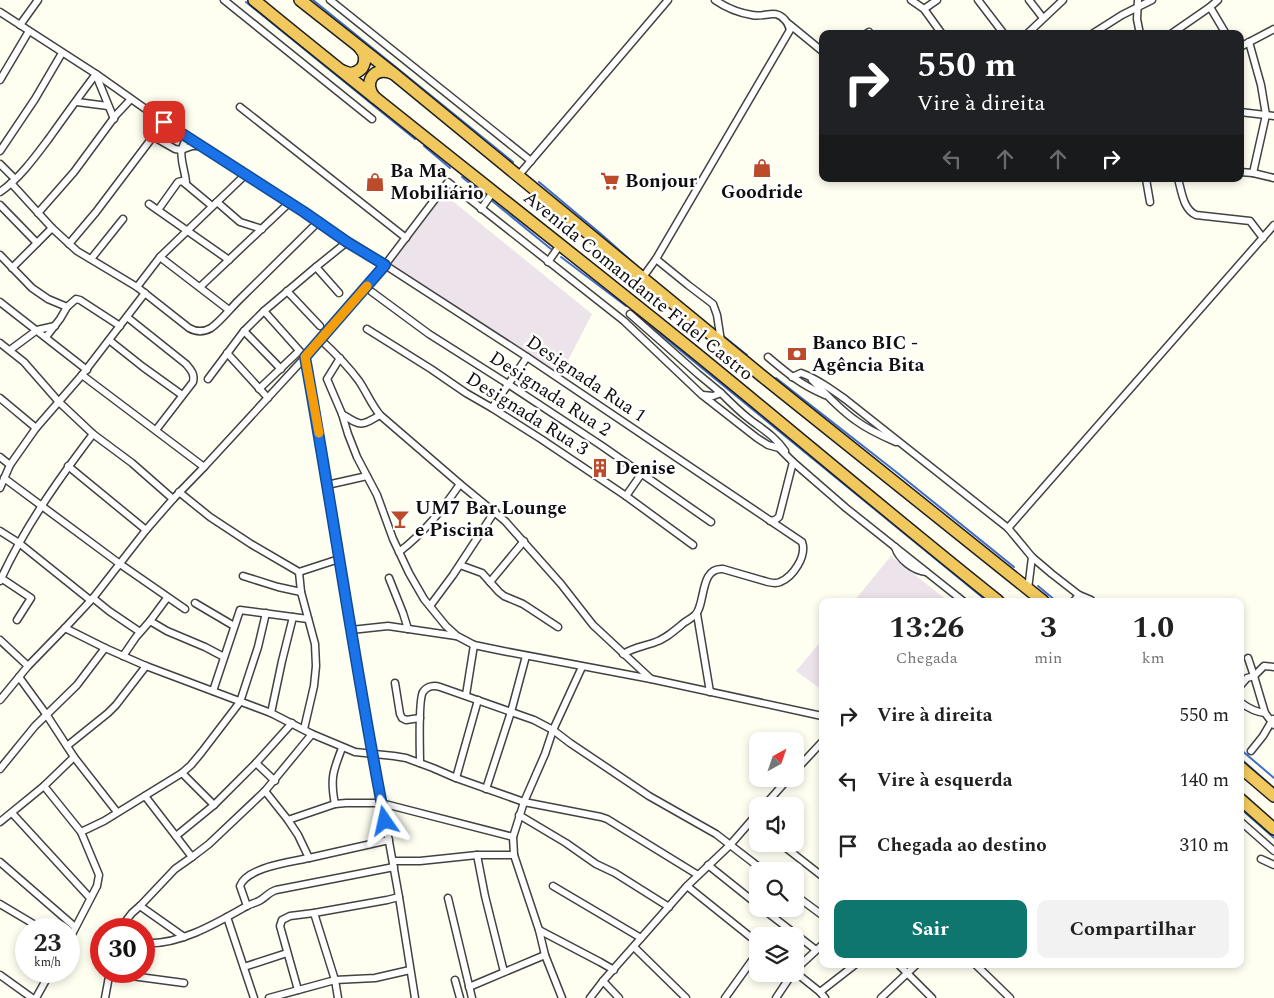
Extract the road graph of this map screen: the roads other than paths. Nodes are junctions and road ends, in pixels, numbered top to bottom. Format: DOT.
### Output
graph roads {
  1 [pos="38,0"];
  2 [pos="224,0"];
  3 [pos="239,0"];
  4 [pos="254,0"];
  5 [pos="300,0"];
  6 [pos="330,0"];
  7 [pos="668,0"];
  8 [pos="715,0"];
  9 [pos="911,0"];
  10 [pos="937,0"];
  11 [pos="978,0"];
  12 [pos="1029,0"];
  13 [pos="1063,0"];
  14 [pos="1152,0"];
  15 [pos="1218,0"];
  16 [pos="1138,4"];
  17 [pos="233,7"];
  18 [pos="1210,7"];
  19 [pos="924,9"];
  20 [pos="0,12"];
  21 [pos="1043,18"];
  22 [pos="788,23"];
  23 [pos="20,25"];
  24 [pos="1274,29"];
  25 [pos="939,30"];
  26 [pos="1001,30"];
  27 [pos="1032,30"];
  28 [pos="1098,30"];
  29 [pos="1139,30"];
  30 [pos="1177,30"];
  31 [pos="1224,30"];
  32 [pos="29,31"];
  33 [pos="1249,42"];
  34 [pos="1244,45"];
  35 [pos="360,48"];
  36 [pos="819,49"];
  37 [pos="62,53"];
  38 [pos="342,70"];
  39 [pos="96,74"];
  40 [pos="394,74"];
  41 [pos="0,80"];
  42 [pos="375,98"];
  43 [pos="131,99"];
  44 [pos="77,102"];
  45 [pos="108,106"];
  46 [pos="240,107"];
  47 [pos="1244,112"];
  48 [pos="1266,115"];
  49 [pos="1274,116"];
  50 [pos="114,119"];
  51 [pos="372,119"];
  52 [pos="164,122"];
  53 [pos="154,137"];
  54 [pos="187,137"];
  55 [pos="201,146"];
  56 [pos="181,150"];
  57 [pos="0,151"];
  58 [pos="531,161"];
  59 [pos="0,164"];
  60 [pos="1244,172"];
  61 [pos="1252,173"];
  62 [pos="245,175"];
  63 [pos="518,176"];
  64 [pos="1274,178"];
  65 [pos="13,181"];
  66 [pos="1147,182"];
  67 [pos="1179,182"];
  68 [pos="186,183"];
  69 [pos="0,192"];
  70 [pos="493,192"];
  71 [pos="1150,202"];
  72 [pos="289,203"];
  73 [pos="149,204"];
  74 [pos="214,204"];
  75 [pos="0,205"];
  76 [pos="481,209"];
  77 [pos="158,210"];
  78 [pos="38,213"];
  79 [pos="123,219"];
  80 [pos="318,222"];
  81 [pos="1274,226"];
  82 [pos="52,228"];
  83 [pos="262,229"];
  84 [pos="186,230"];
  85 [pos="406,238"];
  86 [pos="1263,238"];
  87 [pos="347,242"];
  88 [pos="37,243"];
  89 [pos="69,244"];
  90 [pos="560,245"];
  91 [pos="0,255"];
  92 [pos="160,257"];
  93 [pos="91,259"];
  94 [pos="656,259"];
  95 [pos="229,260"];
  96 [pos="548,262"];
  97 [pos="385,265"];
  98 [pos="316,267"];
  99 [pos="12,268"];
  100 [pos="643,277"];
  101 [pos="137,287"];
  102 [pos="200,287"];
  103 [pos="287,291"];
  104 [pos="339,292"];
  105 [pos="372,292"];
  106 [pos="145,293"];
  107 [pos="0,302"];
  108 [pos="67,307"];
  109 [pos="633,309"];
  110 [pos="229,310"];
  111 [pos="264,311"];
  112 [pos="127,317"];
  113 [pos="624,321"];
  114 [pos="55,326"];
  115 [pos="120,326"];
  116 [pos="320,326"];
  117 [pos="366,329"];
  118 [pos="37,330"];
  119 [pos="244,331"];
  120 [pos="46,337"];
  121 [pos="109,340"];
  122 [pos="321,340"];
  123 [pos="721,342"];
  124 [pos="0,343"];
  125 [pos="10,350"];
  126 [pos="299,351"];
  127 [pos="227,353"];
  128 [pos="305,357"];
  129 [pos="527,357"];
  130 [pos="768,357"];
  131 [pos="340,358"];
  132 [pos="281,369"];
  133 [pos="85,372"];
  134 [pos="808,376"];
  135 [pos="792,377"];
  136 [pos="208,379"];
  137 [pos="508,384"];
  138 [pos="260,389"];
  139 [pos="721,393"];
  140 [pos="702,394"];
  141 [pos="182,395"];
  142 [pos="828,396"];
  143 [pos="0,398"];
  144 [pos="268,398"];
  145 [pos="59,402"];
  146 [pos="492,408"];
  147 [pos="342,414"];
  148 [pos="744,414"];
  149 [pos="380,415"];
  150 [pos="36,428"];
  151 [pos="156,430"];
  152 [pos="92,434"];
  153 [pos="757,438"];
  154 [pos="905,446"];
  155 [pos="0,457"];
  156 [pos="793,462"];
  157 [pos="10,466"];
  158 [pos="68,466"];
  159 [pos="204,467"];
  160 [pos="642,473"];
  161 [pos="367,476"];
  162 [pos="4,478"];
  163 [pos="327,484"];
  164 [pos="460,484"];
  165 [pos="0,488"];
  166 [pos="179,492"];
  167 [pos="626,496"];
  168 [pos="173,498"];
  169 [pos="41,506"];
  170 [pos="495,511"];
  171 [pos="711,522"];
  172 [pos="770,522"];
  173 [pos="1008,528"];
  174 [pos="146,530"];
  175 [pos="0,531"];
  176 [pos="524,541"];
  177 [pos="19,543"];
  178 [pos="693,545"];
  179 [pos="399,552"];
  180 [pos="1032,557"];
  181 [pos="338,559"];
  182 [pos="120,564"];
  183 [pos="460,564"];
  184 [pos="299,572"];
  185 [pos="244,576"];
  186 [pos="389,578"];
  187 [pos="1,579"];
  188 [pos="490,582"];
  189 [pos="1028,589"];
  190 [pos="301,592"];
  191 [pos="1079,595"];
  192 [pos="167,598"];
  193 [pos="958,598"];
  194 [pos="994,598"];
  195 [pos="1039,598"];
  196 [pos="1076,598"];
  197 [pos="1086,598"];
  198 [pos="91,599"];
  199 [pos="194,603"];
  200 [pos="430,606"];
  201 [pos="185,609"];
  202 [pos="266,614"];
  203 [pos="696,614"];
  204 [pos="293,618"];
  205 [pos="308,619"];
  206 [pos="17,620"];
  207 [pos="150,621"];
  208 [pos="234,626"];
  209 [pos="558,627"];
  210 [pos="65,628"];
  211 [pos="408,629"];
  212 [pos="351,630"];
  213 [pos="140,632"];
  214 [pos="457,636"];
  215 [pos="0,640"];
  216 [pos="474,645"];
  217 [pos="105,648"];
  218 [pos="623,654"];
  219 [pos="123,656"];
  220 [pos="526,656"];
  221 [pos="224,657"];
  222 [pos="1248,658"];
  223 [pos="28,666"];
  224 [pos="146,666"];
  225 [pos="582,667"];
  226 [pos="1274,667"];
  227 [pos="1254,676"];
  228 [pos="19,677"];
  229 [pos="651,679"];
  230 [pos="1244,681"];
  231 [pos="395,683"];
  232 [pos="213,691"];
  233 [pos="710,692"];
  234 [pos="466,695"];
  235 [pos="0,700"];
  236 [pos="478,700"];
  237 [pos="240,702"];
  238 [pos="1244,705"];
  239 [pos="511,712"];
  240 [pos="271,713"];
  241 [pos="1265,713"];
  242 [pos="46,714"];
  243 [pos="819,715"];
  244 [pos="420,718"];
  245 [pos="1273,721"];
  246 [pos="292,723"];
  247 [pos="304,729"];
  248 [pos="553,730"];
  249 [pos="312,734"];
  250 [pos="819,745"];
  251 [pos="67,746"];
  252 [pos="342,748"];
  253 [pos="1252,751"];
  254 [pos="372,754"];
  255 [pos="74,757"];
  256 [pos="804,762"];
  257 [pos="256,763"];
  258 [pos="420,763"];
  259 [pos="0,769"];
  260 [pos="1244,770"];
  261 [pos="182,773"];
  262 [pos="456,778"];
  263 [pos="275,781"];
  264 [pos="44,786"];
  265 [pos="486,789"];
  266 [pos="265,792"];
  267 [pos="145,796"];
  268 [pos="1274,796"];
  269 [pos="524,802"];
  270 [pos="381,803"];
  271 [pos="1244,803"];
  272 [pos="335,804"];
  273 [pos="214,806"];
  274 [pos="117,812"];
  275 [pos="12,813"];
  276 [pos="519,815"];
  277 [pos="288,820"];
  278 [pos="0,822"];
  279 [pos="1244,825"];
  280 [pos="749,827"];
  281 [pos="1274,829"];
  282 [pos="80,832"];
  283 [pos="176,836"];
  284 [pos="513,837"];
  285 [pos="389,840"];
  286 [pos="730,845"];
  287 [pos="1274,851"];
  288 [pos="791,852"];
  289 [pos="477,855"];
  290 [pos="514,855"];
  291 [pos="192,857"];
  292 [pos="309,858"];
  293 [pos="1261,859"];
  294 [pos="0,862"];
  295 [pos="752,862"];
  296 [pos="393,864"];
  297 [pos="708,865"];
  298 [pos="1274,865"];
  299 [pos="819,874"];
  300 [pos="698,875"];
  301 [pos="553,886"];
  302 [pos="687,886"];
  303 [pos="399,897"];
  304 [pos="749,897"];
  305 [pos="90,898"];
  306 [pos="448,898"];
  307 [pos="804,902"];
  308 [pos="0,904"];
  309 [pos="140,906"];
  310 [pos="247,906"];
  311 [pos="669,907"];
  312 [pos="314,913"];
  313 [pos="819,913"];
  314 [pos="227,917"];
  315 [pos="773,917"];
  316 [pos="24,918"];
  317 [pos="65,918"];
  318 [pos="80,918"];
  319 [pos="128,918"];
  320 [pos="539,930"];
  321 [pos="749,936"];
  322 [pos="184,937"];
  323 [pos="641,938"];
  324 [pos="155,943"];
  325 [pos="634,947"];
  326 [pos="819,948"];
  327 [pos="816,950"];
  328 [pos="287,953"];
  329 [pos="545,955"];
  330 [pos="804,962"];
  331 [pos="749,965"];
  332 [pos="244,967"];
  333 [pos="852,968"];
  334 [pos="902,968"];
  335 [pos="912,968"];
  336 [pos="979,968"];
  337 [pos="410,970"];
  338 [pos="614,970"];
  339 [pos="504,972"];
  340 [pos="908,973"];
  341 [pos="0,974"];
  342 [pos="155,979"];
  343 [pos="336,980"];
  344 [pos="455,980"];
  345 [pos="804,980"];
  346 [pos="604,981"];
  347 [pos="787,982"];
  348 [pos="44,983"];
  349 [pos="108,983"];
  350 [pos="184,983"];
  351 [pos="469,987"];
  352 [pos="298,990"];
  353 [pos="822,995"];
  354 [pos="32,998"];
  355 [pos="36,998"];
  356 [pos="105,998"];
  357 [pos="254,998"];
  358 [pos="272,998"];
  359 [pos="338,998"];
  360 [pos="415,998"];
  361 [pos="460,998"];
  362 [pos="472,998"];
  363 [pos="562,998"];
  364 [pos="590,998"];
  365 [pos="619,998"];
  366 [pos="686,998"];
  367 [pos="725,998"];
  368 [pos="776,998"];
  369 [pos="880,998"];
  370 [pos="932,998"];
  371 [pos="1010,998"];
  1 -- 23 [label="street"];
  2 -- 17 [label="street"];
  3 -- 17 [label="street"];
  4 -- 38 [label="highway, Avenida Comandante Fidel Castro"];
  5 -- 35 [label="highway, Avenida Comandante Fidel Castro"];
  6 -- 58 [label="street"];
  7 -- 58 [label="street"];
  8 -- 22 [label="street"];
  9 -- 19 [label="street"];
  10 -- 19 [label="street"];
  11 -- 26 [label="street"];
  12 -- 21 [label="street"];
  13 -- 21 [label="street"];
  14 -- 16 [label="street"];
  15 -- 18 [label="street"];
  16 -- 28 [label="street"];
  16 -- 29 [label="street"];
  17 -- 51 [label="street"];
  18 -- 30 [label="street"];
  18 -- 31 [label="street"];
  19 -- 25 [label="street"];
  20 -- 23 [label="street, Designada Rua 1"];
  21 -- 27 [label="street"];
  22 -- 36 [label="street"];
  22 -- 94 [label="street"];
  23 -- 32 [label="street, Designada Rua 1"];
  24 -- 33 [label="street"];
  32 -- 37 [label="street, Designada Rua 1"];
  32 -- 41 [label="street"];
  33 -- 34 [label="street"];
  33 -- 48 [label="street"];
  35 -- 38 [label="highway"];
  35 -- 40 [label="highway, Avenida Comandante Fidel Castro"];
  37 -- 39 [label="street, Designada Rua 1"];
  37 -- 57 [label="street"];
  38 -- 42 [label="highway, Avenida Comandante Fidel Castro"];
  39 -- 43 [label="street, Designada Rua 1"];
  39 -- 44 [label="street"];
  39 -- 45 [label="street"];
  40 -- 42 [label="highway"];
  40 -- 63 [label="highway, Avenida Comandante Fidel Castro"];
  42 -- 70 [label="highway, Avenida Comandante Fidel Castro"];
  43 -- 50 [label="street"];
  43 -- 52 [label="street, Designada Rua 1"];
  44 -- 45 [label="street"];
  44 -- 65 [label="street"];
  45 -- 50 [label="street"];
  46 -- 85 [label="street"];
  47 -- 48 [label="street"];
  48 -- 49 [label="street"];
  48 -- 61 [label="street"];
  50 -- 78 [label="street"];
  52 -- 53 [label="street"];
  52 -- 54 [label="street, Designada Rua 1"];
  53 -- 56 [label="street"];
  53 -- 89 [label="street"];
  54 -- 55 [label="street, Designada Rua 1"];
  54 -- 56 [label="street"];
  55 -- 56 [label="street"];
  55 -- 62 [label="street, Designada Rua 1"];
  56 -- 68 [label="street"];
  58 -- 63 [label="street"];
  59 -- 65 [label="street"];
  60 -- 61 [label="street"];
  61 -- 64 [label="street"];
  62 -- 72 [label="street, Designada Rua 1"];
  62 -- 74 [label="street"];
  63 -- 100 [label="highway, Avenida Comandante Fidel Castro"];
  65 -- 69 [label="street"];
  65 -- 78 [label="street"];
  66 -- 71 [label="street"];
  67 -- 86 [label="street"];
  68 -- 74 [label="street"];
  68 -- 77 [label="street"];
  70 -- 76 [label="street"];
  70 -- 90 [label="highway, Avenida Comandante Fidel Castro"];
  72 -- 80 [label="street, Designada Rua 1"];
  72 -- 83 [label="street"];
  73 -- 77 [label="street"];
  74 -- 83 [label="street"];
  74 -- 84 [label="street"];
  75 -- 88 [label="street"];
  76 -- 85 [label="street"];
  76 -- 96 [label="street"];
  77 -- 84 [label="street"];
  78 -- 82 [label="street"];
  79 -- 93 [label="street"];
  80 -- 87 [label="street, Designada Rua 1"];
  80 -- 110 [label="street"];
  81 -- 86 [label="street"];
  82 -- 88 [label="street"];
  82 -- 89 [label="street"];
  83 -- 95 [label="street"];
  84 -- 92 [label="street"];
  84 -- 95 [label="street"];
  85 -- 97 [label="street"];
  86 -- 173 [label="street"];
  87 -- 97 [label="street, Designada Rua 1"];
  87 -- 98 [label="street"];
  88 -- 99 [label="street"];
  89 -- 93 [label="street"];
  90 -- 96 [label="street"];
  90 -- 109 [label="highway, Avenida Comandante Fidel Castro"];
  91 -- 99 [label="street"];
  92 -- 101 [label="street"];
  92 -- 102 [label="street"];
  93 -- 101 [label="street"];
  94 -- 100 [label="street"];
  94 -- 123 [label="street"];
  95 -- 102 [label="street"];
  96 -- 113 [label="street"];
  97 -- 122 [label="street"];
  97 -- 129 [label="street, Designada Rua 1"];
  98 -- 103 [label="street"];
  98 -- 104 [label="street"];
  99 -- 108 [label="street"];
  100 -- 123 [label="highway, Avenida Comandante Fidel Castro"];
  101 -- 106 [label="street"];
  102 -- 110 [label="street"];
  103 -- 111 [label="street"];
  103 -- 116 [label="street"];
  105 -- 137 [label="street, Designada Rua 2"];
  106 -- 110 [label="street"];
  106 -- 112 [label="street"];
  107 -- 118 [label="street"];
  108 -- 114 [label="street"];
  108 -- 115 [label="street"];
  109 -- 113 [label="street"];
  109 -- 139 [label="street"];
  109 -- 194 [label="highway, Avenida Comandante Fidel Castro"];
  111 -- 119 [label="street"];
  111 -- 126 [label="street"];
  112 -- 115 [label="street"];
  112 -- 141 [label="street"];
  113 -- 140 [label="street"];
  114 -- 118 [label="street"];
  114 -- 120 [label="street"];
  115 -- 121 [label="street"];
  117 -- 146 [label="street, Designada Rua 3"];
  118 -- 120 [label="street"];
  118 -- 125 [label="street"];
  119 -- 127 [label="street"];
  119 -- 132 [label="street"];
  120 -- 133 [label="street"];
  121 -- 133 [label="street"];
  121 -- 141 [label="street"];
  122 -- 128 [label="street"];
  122 -- 131 [label="street"];
  123 -- 189 [label="highway, Avenida Comandante Fidel Castro"];
  124 -- 125 [label="street"];
  125 -- 145 [label="street"];
  126 -- 128 [label="street"];
  126 -- 132 [label="street"];
  127 -- 136 [label="street"];
  127 -- 138 [label="street"];
  128 -- 144 [label="street"];
  128 -- 163 [label="street"];
  129 -- 137 [label="street"];
  129 -- 172 [label="street, Designada Rua 1"];
  130 -- 135 [label="street"];
  131 -- 147 [label="street"];
  131 -- 149 [label="street"];
  132 -- 138 [label="street"];
  133 -- 145 [label="street"];
  133 -- 151 [label="street"];
  134 -- 135 [label="street"];
  134 -- 142 [label="street"];
  134 -- 154 [label="street"];
  135 -- 142 [label="street"];
  137 -- 146 [label="street"];
  137 -- 160 [label="street, Designada Rua 2"];
  138 -- 144 [label="street"];
  139 -- 140 [label="street"];
  139 -- 148 [label="street"];
  140 -- 153 [label="street"];
  141 -- 151 [label="street"];
  142 -- 154 [label="street"];
  143 -- 150 [label="street"];
  144 -- 159 [label="street"];
  145 -- 150 [label="street"];
  145 -- 152 [label="street"];
  146 -- 167 [label="street, Designada Rua 3"];
  147 -- 149 [label="street"];
  147 -- 161 [label="street"];
  148 -- 153 [label="street"];
  148 -- 156 [label="street"];
  149 -- 164 [label="street"];
  150 -- 157 [label="street"];
  151 -- 159 [label="street"];
  152 -- 158 [label="street"];
  152 -- 168 [label="street"];
  153 -- 156 [label="street"];
  154 -- 173 [label="street"];
  155 -- 157 [label="street"];
  156 -- 172 [label="street"];
  156 -- 193 [label="street"];
  157 -- 162 [label="street"];
  158 -- 169 [label="street"];
  158 -- 174 [label="street"];
  159 -- 166 [label="street"];
  160 -- 167 [label="street"];
  160 -- 171 [label="street, Designada Rua 2"];
  161 -- 163 [label="street"];
  161 -- 179 [label="street"];
  162 -- 165 [label="street"];
  162 -- 169 [label="street"];
  163 -- 181 [label="street"];
  164 -- 170 [label="street"];
  164 -- 179 [label="street"];
  166 -- 168 [label="street"];
  166 -- 184 [label="street"];
  167 -- 178 [label="street, Designada Rua 3"];
  168 -- 174 [label="street"];
  169 -- 177 [label="street"];
  169 -- 182 [label="street"];
  170 -- 176 [label="street"];
  170 -- 183 [label="street"];
  172 -- 203 [label="street, Designada Rua 1"];
  173 -- 180 [label="street"];
  174 -- 182 [label="street"];
  175 -- 177 [label="street"];
  176 -- 188 [label="street"];
  176 -- 218 [label="street"];
  177 -- 187 [label="street"];
  177 -- 198 [label="street"];
  179 -- 200 [label="street"];
  180 -- 189 [label="street"];
  180 -- 191 [label="street"];
  181 -- 184 [label="street"];
  181 -- 212 [label="street"];
  182 -- 192 [label="street"];
  182 -- 198 [label="street"];
  183 -- 188 [label="street"];
  183 -- 200 [label="street"];
  184 -- 190 [label="street"];
  185 -- 190 [label="street"];
  186 -- 211 [label="street"];
  187 -- 206 [label="street"];
  188 -- 209 [label="street"];
  189 -- 195 [label="highway, Avenida Comandante Fidel Castro"];
  190 -- 205 [label="street"];
  191 -- 196 [label="street"];
  191 -- 197 [label="street"];
  192 -- 201 [label="street"];
  192 -- 207 [label="street"];
  198 -- 210 [label="street"];
  198 -- 213 [label="street"];
  199 -- 208 [label="street"];
  200 -- 214 [label="street"];
  202 -- 204 [label="street"];
  202 -- 208 [label="street"];
  202 -- 237 [label="street"];
  203 -- 218 [label="street"];
  203 -- 233 [label="street"];
  204 -- 205 [label="street"];
  204 -- 240 [label="street"];
  205 -- 247 [label="street"];
  207 -- 213 [label="street"];
  207 -- 221 [label="street"];
  208 -- 221 [label="street"];
  210 -- 217 [label="street"];
  210 -- 223 [label="street"];
  211 -- 212 [label="street"];
  211 -- 214 [label="street"];
  212 -- 254 [label="street"];
  213 -- 219 [label="street"];
  214 -- 216 [label="street"];
  215 -- 223 [label="street"];
  216 -- 220 [label="street"];
  216 -- 234 [label="street"];
  217 -- 219 [label="street"];
  217 -- 242 [label="street"];
  218 -- 229 [label="street"];
  219 -- 224 [label="street"];
  220 -- 225 [label="street"];
  220 -- 239 [label="street"];
  221 -- 232 [label="street"];
  222 -- 227 [label="street"];
  223 -- 228 [label="street"];
  224 -- 232 [label="street"];
  224 -- 251 [label="street"];
  225 -- 229 [label="street"];
  225 -- 248 [label="street"];
  226 -- 227 [label="street"];
  227 -- 230 [label="street"];
  227 -- 241 [label="street"];
  228 -- 235 [label="street"];
  228 -- 242 [label="street"];
  229 -- 233 [label="street"];
  231 -- 244 [label="street"];
  232 -- 237 [label="street"];
  233 -- 243 [label="street"];
  234 -- 236 [label="street"];
  234 -- 244 [label="street"];
  236 -- 239 [label="street"];
  236 -- 262 [label="street"];
  237 -- 240 [label="street"];
  237 -- 261 [label="street"];
  238 -- 241 [label="street"];
  239 -- 248 [label="street"];
  239 -- 265 [label="street"];
  240 -- 246 [label="street"];
  241 -- 245 [label="street"];
  242 -- 251 [label="street"];
  242 -- 259 [label="street"];
  244 -- 258 [label="street"];
  245 -- 253 [label="street"];
  246 -- 247 [label="street"];
  246 -- 257 [label="street"];
  247 -- 249 [label="street"];
  248 -- 269 [label="street"];
  248 -- 286 [label="street"];
  249 -- 252 [label="street"];
  249 -- 263 [label="street"];
  250 -- 256 [label="street"];
  251 -- 255 [label="street"];
  252 -- 254 [label="street"];
  252 -- 272 [label="street"];
  254 -- 258 [label="street"];
  254 -- 270 [label="street"];
  255 -- 264 [label="street"];
  255 -- 274 [label="street"];
  257 -- 263 [label="street"];
  257 -- 273 [label="street"];
  258 -- 262 [label="street"];
  260 -- 268 [label="highway"];
  261 -- 267 [label="street"];
  261 -- 273 [label="street"];
  262 -- 265 [label="street"];
  263 -- 266 [label="street"];
  264 -- 275 [label="street"];
  264 -- 282 [label="street"];
  265 -- 269 [label="street"];
  266 -- 277 [label="street"];
  266 -- 291 [label="street"];
  267 -- 274 [label="street"];
  267 -- 283 [label="street"];
  269 -- 276 [label="street"];
  269 -- 300 [label="street"];
  270 -- 272 [label="street"];
  270 -- 284 [label="street"];
  270 -- 285 [label="street"];
  271 -- 281 [label="highway"];
  272 -- 277 [label="street"];
  273 -- 283 [label="street"];
  274 -- 282 [label="street"];
  275 -- 278 [label="street"];
  275 -- 305 [label="street"];
  276 -- 284 [label="street"];
  276 -- 311 [label="street"];
  277 -- 292 [label="street"];
  279 -- 287 [label="street"];
  280 -- 286 [label="street"];
  282 -- 305 [label="street"];
  283 -- 291 [label="street"];
  284 -- 290 [label="street"];
  285 -- 292 [label="street"];
  285 -- 296 [label="street"];
  286 -- 295 [label="street"];
  286 -- 297 [label="street"];
  288 -- 299 [label="street"];
  289 -- 290 [label="street"];
  289 -- 296 [label="street"];
  289 -- 339 [label="street"];
  290 -- 320 [label="street"];
  291 -- 309 [label="street"];
  292 -- 310 [label="street"];
  293 -- 298 [label="street"];
  294 -- 317 [label="street"];
  296 -- 303 [label="street"];
  296 -- 310 [label="street"];
  297 -- 300 [label="street"];
  297 -- 304 [label="street"];
  300 -- 302 [label="street"];
  301 -- 323 [label="street"];
  302 -- 311 [label="street"];
  302 -- 321 [label="street"];
  303 -- 312 [label="street"];
  303 -- 337 [label="street"];
  305 -- 318 [label="street"];
  306 -- 351 [label="street"];
  307 -- 313 [label="street"];
  308 -- 316 [label="street"];
  309 -- 319 [label="street"];
  309 -- 322 [label="street"];
  310 -- 314 [label="street"];
  311 -- 323 [label="street"];
  312 -- 328 [label="street"];
  312 -- 343 [label="street"];
  314 -- 322 [label="street"];
  314 -- 332 [label="street"];
  315 -- 327 [label="street"];
  320 -- 329 [label="street"];
  320 -- 338 [label="street"];
  322 -- 324 [label="street"];
  323 -- 325 [label="street"];
  325 -- 338 [label="street"];
  325 -- 366 [label="street"];
  326 -- 327 [label="street"];
  327 -- 330 [label="street"];
  328 -- 332 [label="street"];
  328 -- 352 [label="street"];
  329 -- 339 [label="street"];
  329 -- 363 [label="street"];
  331 -- 367 [label="street"];
  332 -- 357 [label="street"];
  333 -- 353 [label="street"];
  334 -- 340 [label="street"];
  335 -- 340 [label="street"];
  336 -- 371 [label="street"];
  337 -- 343 [label="street"];
  337 -- 360 [label="street"];
  338 -- 346 [label="street"];
  339 -- 351 [label="street"];
  340 -- 369 [label="street"];
  340 -- 370 [label="street"];
  341 -- 354 [label="street"];
  342 -- 350 [label="street"];
  343 -- 352 [label="street"];
  343 -- 359 [label="street"];
  344 -- 361 [label="street"];
  345 -- 353 [label="street"];
  346 -- 364 [label="street"];
  346 -- 365 [label="street"];
  347 -- 368 [label="street"];
  348 -- 355 [label="street"];
  349 -- 356 [label="street"];
  351 -- 362 [label="street"];
  352 -- 358 [label="street"];
}
